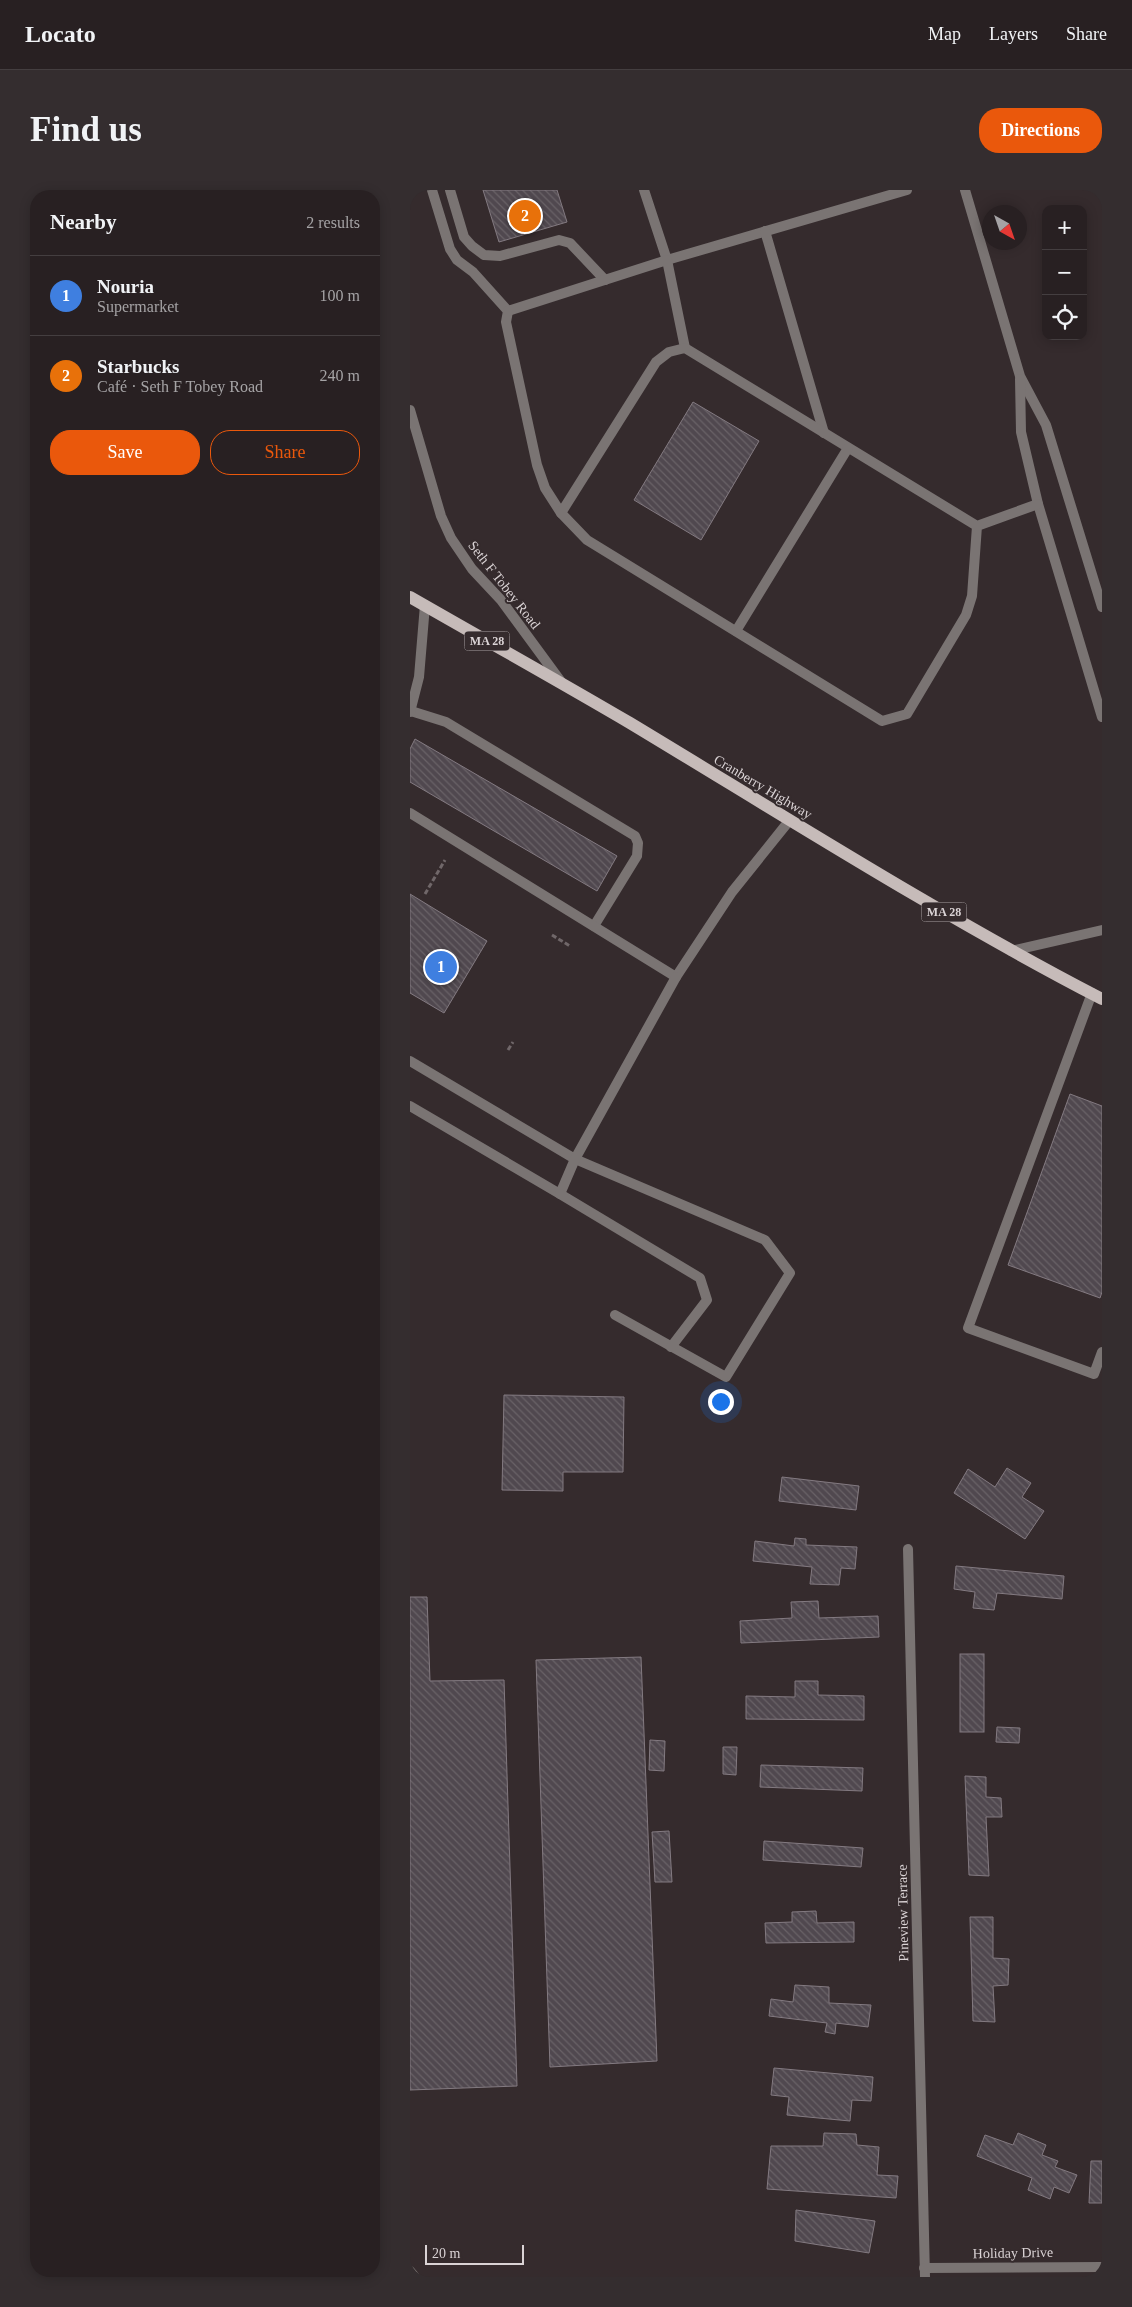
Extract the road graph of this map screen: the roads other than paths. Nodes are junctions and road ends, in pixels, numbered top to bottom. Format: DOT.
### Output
graph roads {
  1 [pos="432,190"];
  2 [pos="450,190"];
  3 [pos="644,190"];
  4 [pos="906,190"];
  5 [pos="965,190"];
  6 [pos="765,231"];
  7 [pos="667,260"];
  8 [pos="605,280"];
  9 [pos="508,311"];
  10 [pos="685,348"];
  11 [pos="1020,376"];
  12 [pos="410,410"];
  13 [pos="824,433"];
  14 [pos="848,448"];
  15 [pos="1038,504"];
  16 [pos="561,513"];
  17 [pos="977,526"];
  18 [pos="410,597"];
  19 [pos="425,605"];
  20 [pos="1102,607"];
  21 [pos="736,631"];
  22 [pos="564,686"];
  23 [pos="410,712"];
  24 [pos="1102,717"];
  25 [pos="410,813"];
  26 [pos="789,821"];
  27 [pos="594,926"];
  28 [pos="1102,930"];
  29 [pos="1010,951"];
  30 [pos="676,977"];
  31 [pos="1097,996"];
  32 [pos="410,1061"];
  33 [pos="410,1106"];
  34 [pos="575,1158"];
  35 [pos="560,1194"];
  36 [pos="614,1315"];
  37 [pos="671,1347"];
  38 [pos="1102,1352"];
  39 [pos="908,1549"];
  40 [pos="1102,2266"];
  41 [pos="410,2271"];
  42 [pos="924,2272"];
  43 [pos="415,2277"];
  1 -- 9 [label="street"];
  2 -- 8 [label="street"];
  3 -- 7 [label="street"];
  4 -- 6 [label="street"];
  5 -- 11 [label="street"];
  6 -- 7 [label="street"];
  6 -- 13 [label="street"];
  7 -- 8 [label="street"];
  7 -- 10 [label="street"];
  8 -- 9 [label="street"];
  9 -- 16 [label="street"];
  10 -- 13 [label="street"];
  10 -- 16 [label="street"];
  11 -- 15 [label="street"];
  11 -- 20 [label="street"];
  12 -- 22 [label="street, Seth F Tobey Road"];
  13 -- 14 [label="street"];
  14 -- 17 [label="street"];
  14 -- 21 [label="street"];
  15 -- 17 [label="street"];
  15 -- 24 [label="street"];
  16 -- 21 [label="street"];
  17 -- 21 [label="street"];
  18 -- 19 [label="main road, Cranberry Highway / MA 28"];
  19 -- 22 [label="main road, Cranberry Highway / MA 28"];
  19 -- 23 [label="street"];
  22 -- 26 [label="main road, Cranberry Highway / MA 28"];
  23 -- 27 [label="street"];
  25 -- 27 [label="street"];
  26 -- 29 [label="main road, Cranberry Highway / MA 28"];
  26 -- 30 [label="street"];
  27 -- 30 [label="street"];
  28 -- 29 [label="street"];
  29 -- 31 [label="main road, Cranberry Highway / MA 28"];
  30 -- 34 [label="street"];
  31 -- 38 [label="street"];
  32 -- 34 [label="street"];
  33 -- 35 [label="street"];
  34 -- 35 [label="street"];
  34 -- 37 [label="street"];
  35 -- 37 [label="street"];
  36 -- 37 [label="street"];
  39 -- 42 [label="street, Pineview Terrace"];
  40 -- 42 [label="street, Holiday Drive"];
  41 -- 43 [label="street"];
}
